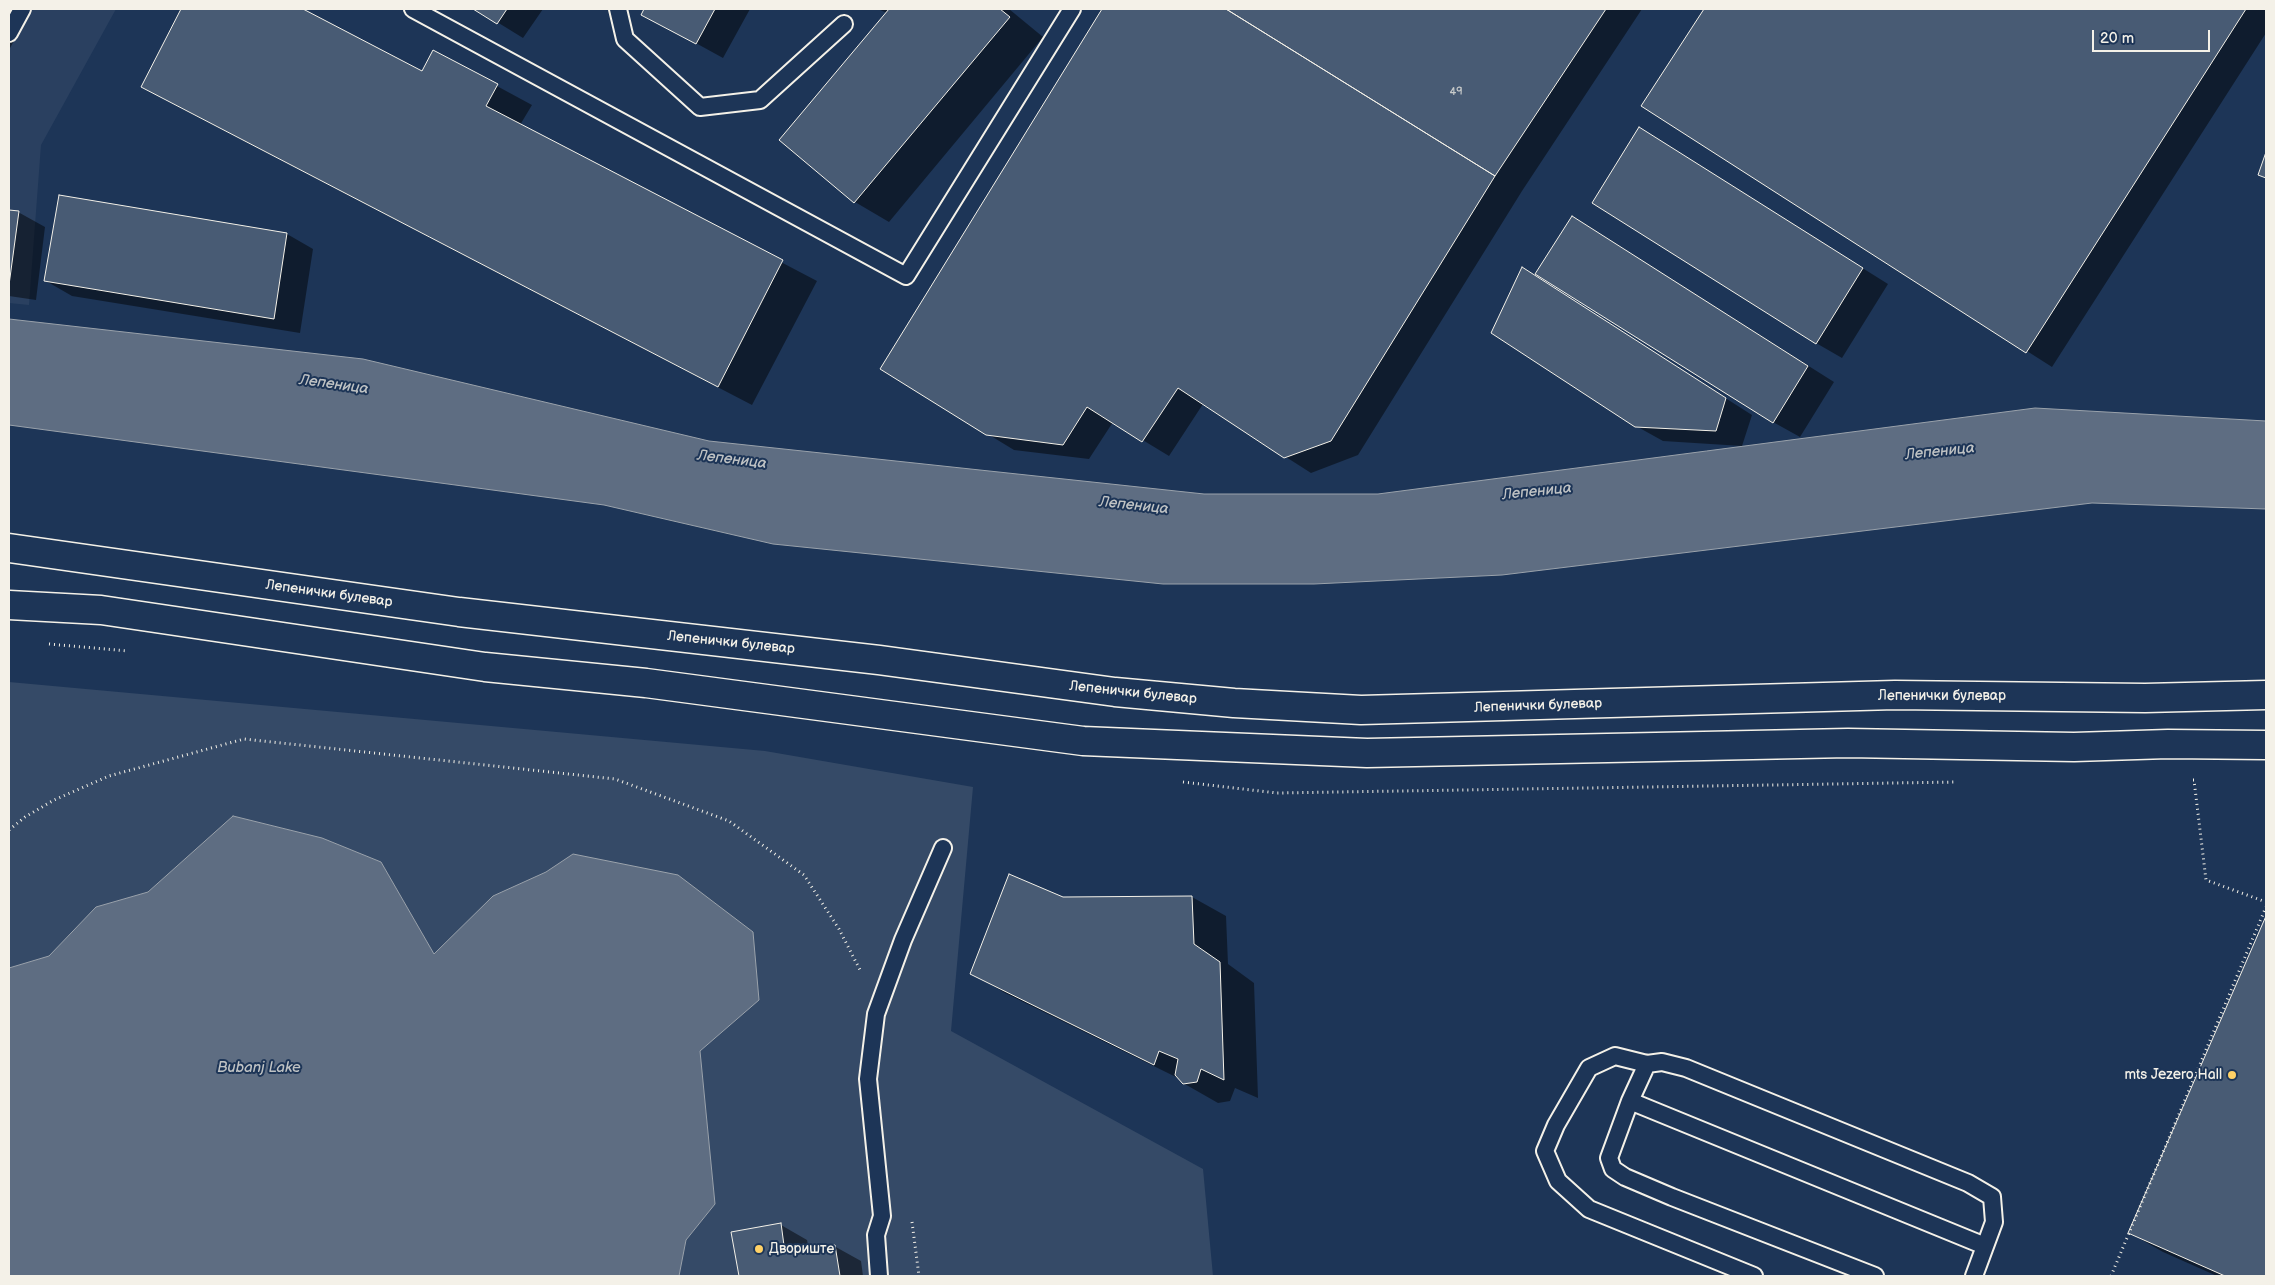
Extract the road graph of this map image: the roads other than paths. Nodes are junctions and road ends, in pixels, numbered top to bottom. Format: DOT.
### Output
graph roads {
  1 [pos="22,9"];
  2 [pos="413,9"];
  3 [pos="618,9"];
  4 [pos="1072,9"];
  5 [pos="844,24"];
  6 [pos="9,32"];
  7 [pos="9,548"];
  8 [pos="9,605"];
  9 [pos="2266,695"];
  10 [pos="2266,746"];
  11 [pos="943,848"];
  12 [pos="1647,1064"];
  13 [pos="1630,1102"];
  14 [pos="1985,1246"];
  15 [pos="879,1276"];
  16 [pos="1754,1276"];
  17 [pos="1875,1276"];
  18 [pos="1974,1276"];
  1 -- 6 [label="lane"];
  2 -- 4 [label="lane"];
  3 -- 5 [label="lane"];
  7 -- 9 [label="main road, Лепенички булевар"];
  8 -- 10 [label="main road"];
  11 -- 15 [label="lane"];
  12 -- 13 [label="lane"];
  12 -- 14 [label="lane"];
  12 -- 16 [label="lane"];
  13 -- 14 [label="lane"];
  13 -- 17 [label="lane"];
  14 -- 18 [label="lane"];
}
